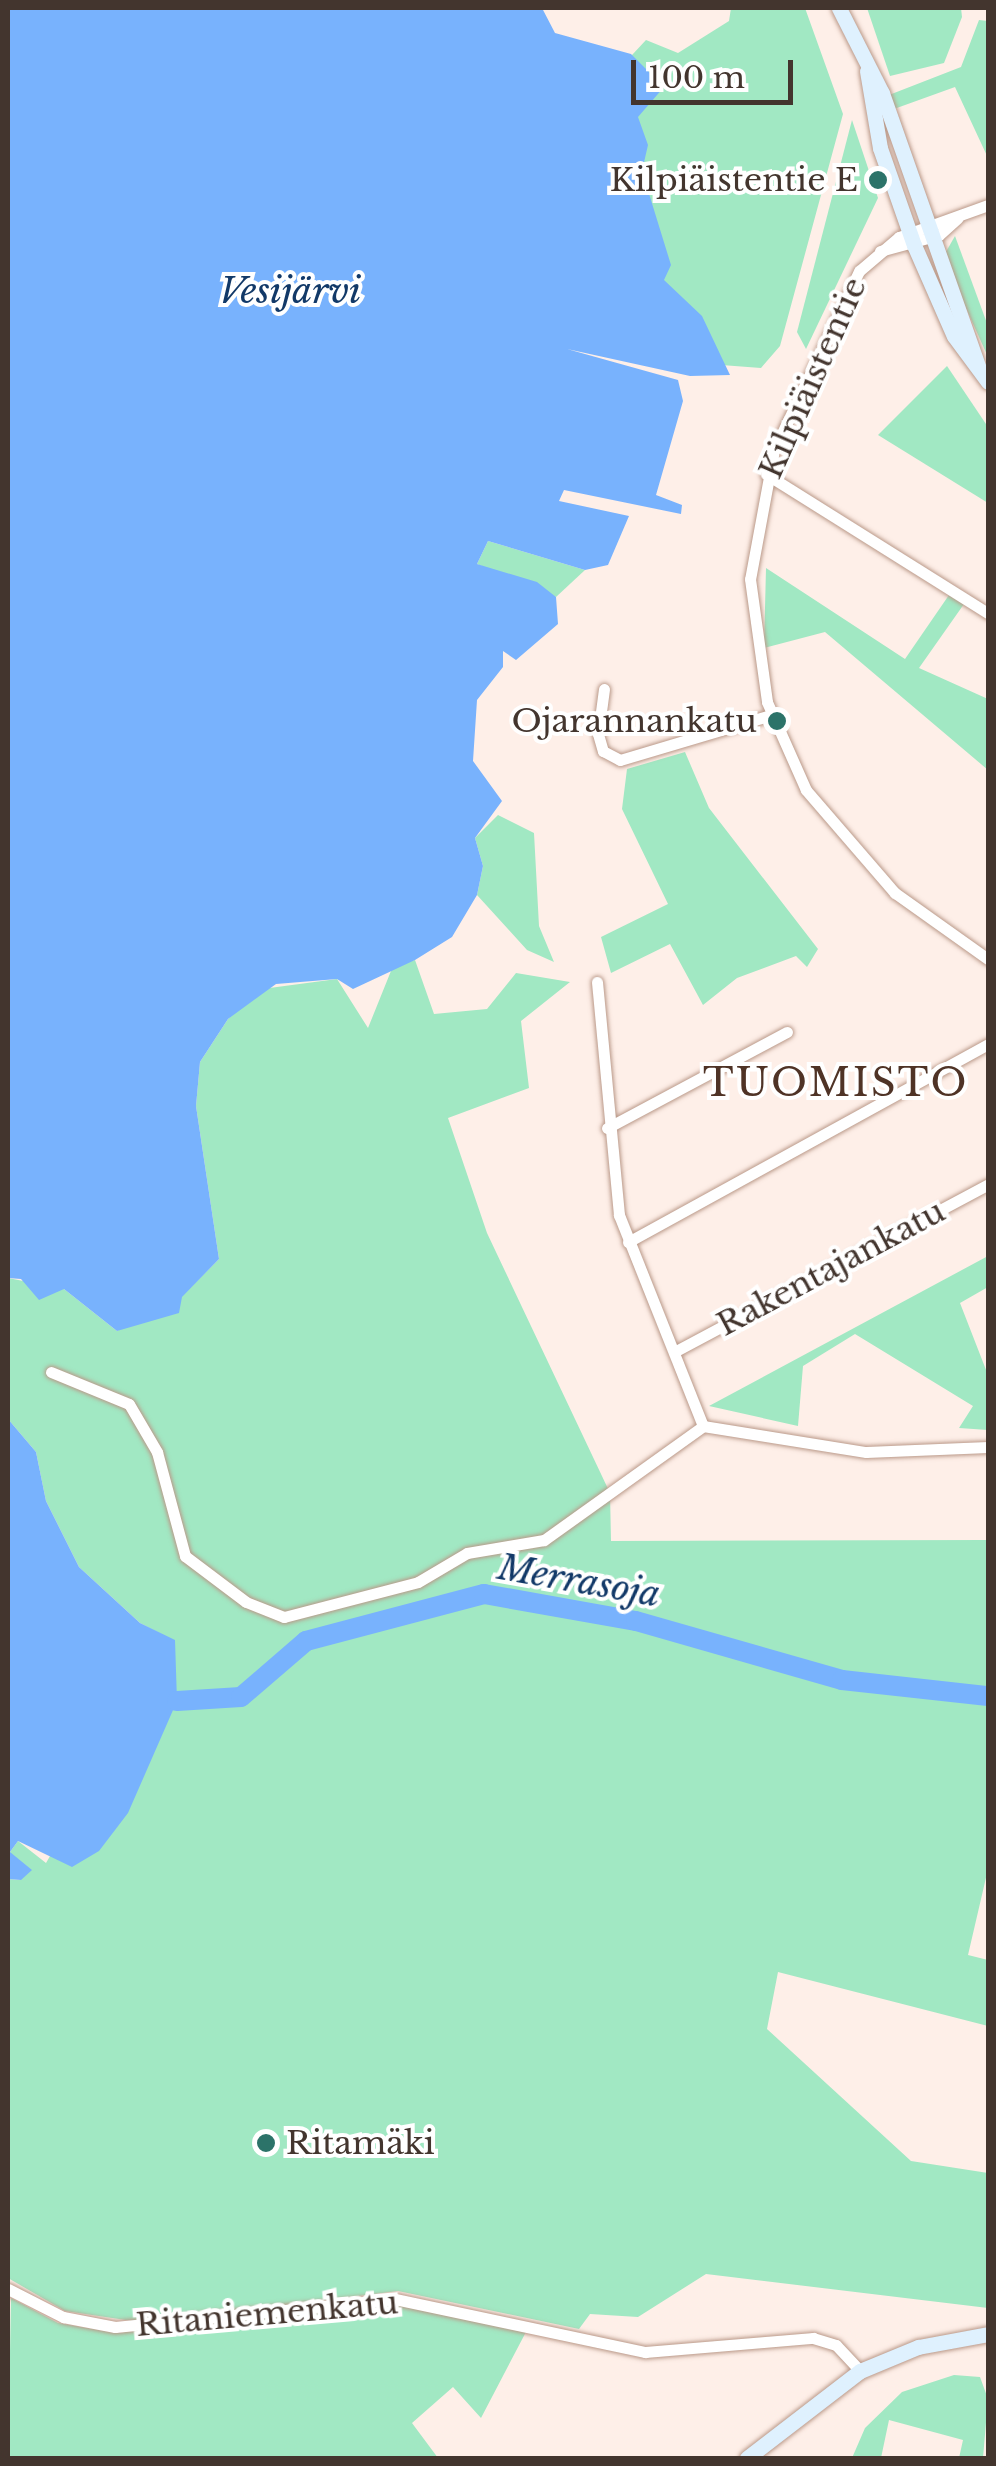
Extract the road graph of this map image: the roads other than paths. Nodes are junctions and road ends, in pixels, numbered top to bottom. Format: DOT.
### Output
graph roads {
  1 [pos="839,8"];
  2 [pos="988,206"];
  3 [pos="919,236"];
  4 [pos="988,382"];
  5 [pos="766,474"];
  6 [pos="988,613"];
  7 [pos="604,689"];
  8 [pos="772,715"];
  9 [pos="988,959"];
  10 [pos="597,982"];
  11 [pos="786,1032"];
  12 [pos="988,1044"];
  13 [pos="607,1128"];
  14 [pos="988,1184"];
  15 [pos="628,1242"];
  16 [pos="674,1352"];
  17 [pos="51,1372"];
  18 [pos="703,1426"];
  19 [pos="988,1447"];
  20 [pos="8,2289"];
  21 [pos="988,2334"];
  22 [pos="860,2371"];
  23 [pos="747,2458"];
  1 -- 3 [label="street"];
  2 -- 3 [label="street, Kilpiäistentie"];
  3 -- 4 [label="street"];
  3 -- 5 [label="street, Kilpiäistentie"];
  5 -- 6 [label="street"];
  5 -- 8 [label="street, Kilpiäistentie"];
  7 -- 8 [label="street"];
  8 -- 9 [label="street, Kilpiäistentie"];
  10 -- 13 [label="street"];
  11 -- 13 [label="street"];
  12 -- 15 [label="street"];
  13 -- 15 [label="street"];
  14 -- 16 [label="street, Rakentajankatu"];
  15 -- 16 [label="street"];
  16 -- 18 [label="street"];
  17 -- 18 [label="street"];
  18 -- 19 [label="street"];
  20 -- 22 [label="street, Ritaniemenkatu"];
  21 -- 22 [label="street"];
  22 -- 23 [label="street"];
}
